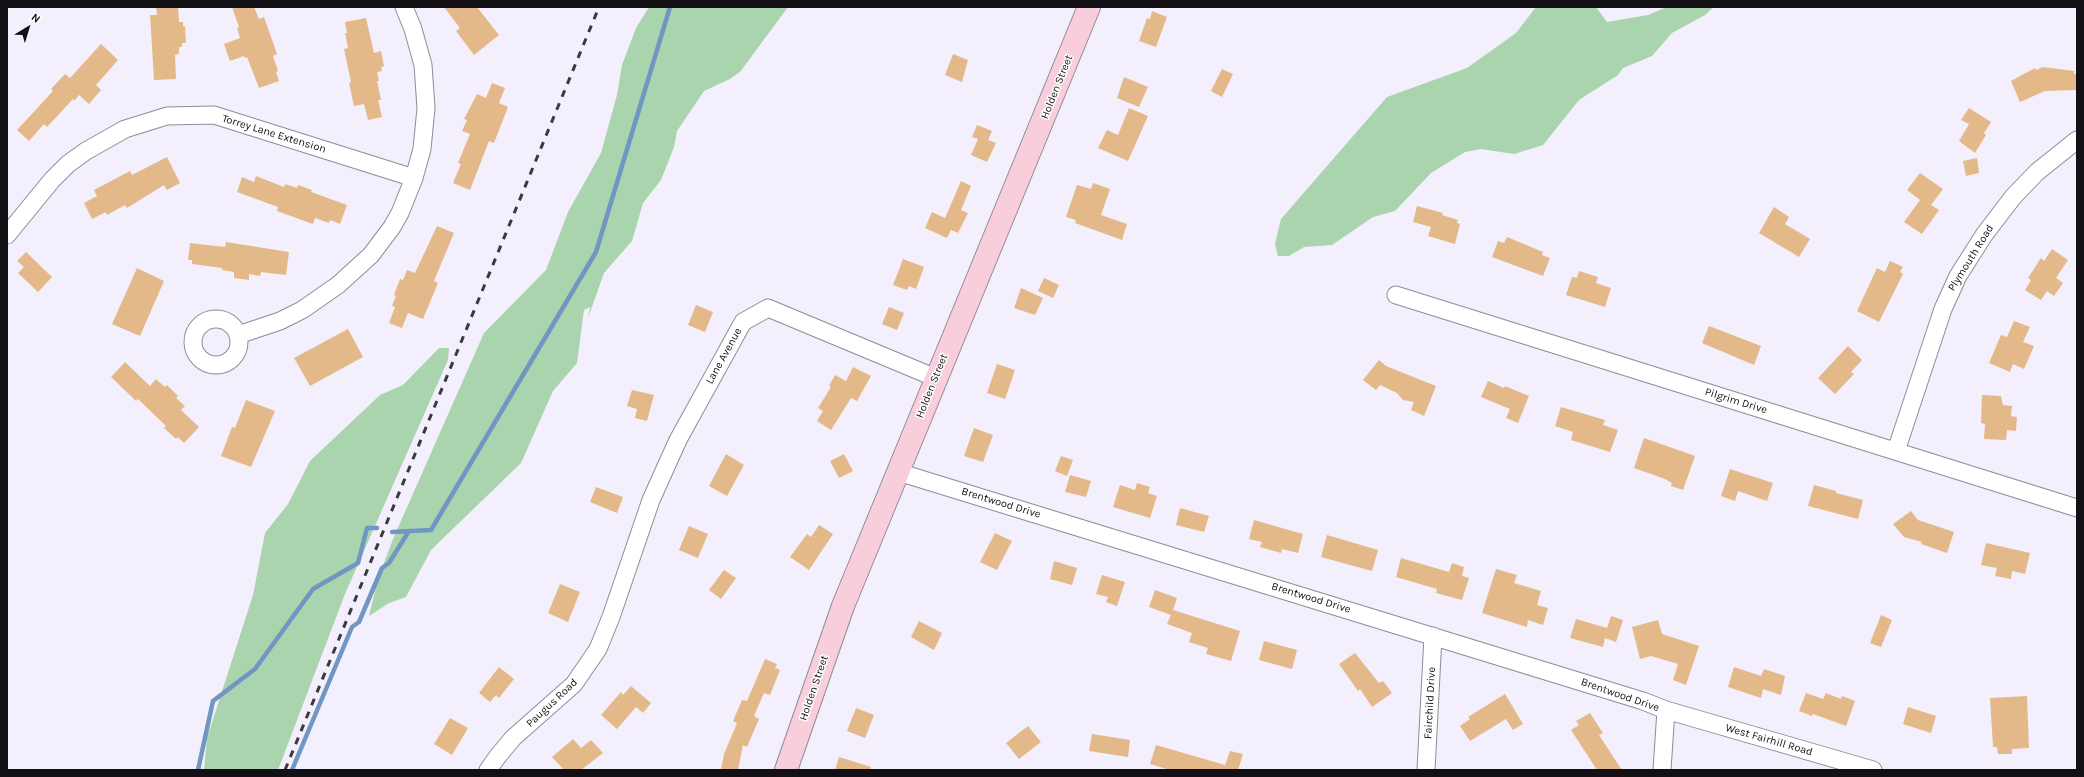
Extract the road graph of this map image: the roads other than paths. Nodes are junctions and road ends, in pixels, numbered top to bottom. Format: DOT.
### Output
graph roads {
  1 [pos="404,7"];
  2 [pos="1089,7"];
  3 [pos="2077,140"];
  4 [pos="414,178"];
  5 [pos="7,235"];
  6 [pos="1396,295"];
  7 [pos="238,335"];
  8 [pos="936,378"];
  9 [pos="1896,452"];
  10 [pos="898,472"];
  11 [pos="2077,508"];
  12 [pos="622,584"];
  13 [pos="1433,636"];
  14 [pos="1666,710"];
  15 [pos="488,770"];
  16 [pos="786,770"];
  17 [pos="1426,770"];
  18 [pos="1662,770"];
  19 [pos="1873,770"];
  1 -- 4 [label="street"];
  2 -- 8 [label="main road, Holden Street"];
  3 -- 9 [label="street, Plymouth Road"];
  4 -- 5 [label="street, Torrey Lane Extension"];
  4 -- 7 [label="street"];
  6 -- 9 [label="street, Pilgrim Drive"];
  8 -- 10 [label="main road, Holden Street"];
  8 -- 12 [label="street, Lane Avenue"];
  9 -- 11 [label="street, Pilgrim Drive"];
  10 -- 13 [label="street, Brentwood Drive"];
  10 -- 16 [label="main road, Holden Street"];
  12 -- 15 [label="street, Paugus Road"];
  13 -- 14 [label="street, Brentwood Drive"];
  13 -- 17 [label="street, Fairchild Drive"];
  14 -- 18 [label="street, Brentwood Drive"];
  14 -- 19 [label="street, West Fairhill Road"];
}
